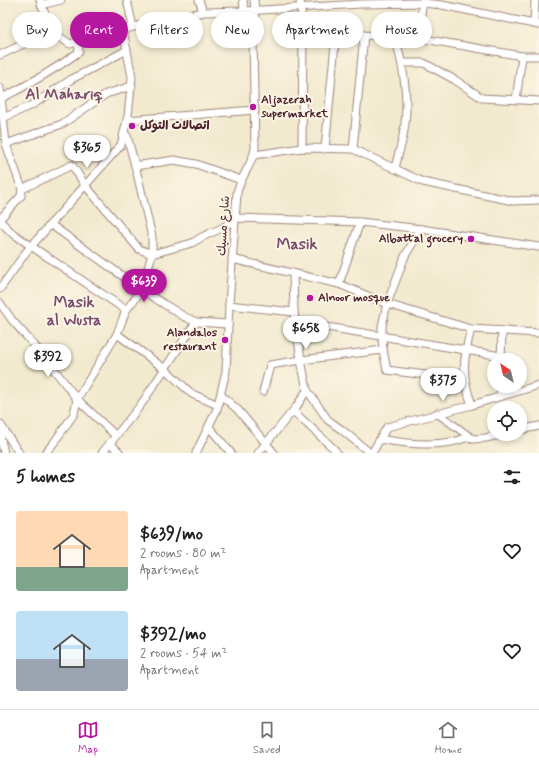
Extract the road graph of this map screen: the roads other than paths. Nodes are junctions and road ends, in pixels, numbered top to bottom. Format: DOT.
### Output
graph roads {
  1 [pos="61,0"];
  2 [pos="127,0"];
  3 [pos="199,0"];
  4 [pos="243,0"];
  5 [pos="248,0"];
  6 [pos="254,0"];
  7 [pos="535,0"];
  8 [pos="361,2"];
  9 [pos="423,2"];
  10 [pos="40,3"];
  11 [pos="300,3"];
  12 [pos="332,3"];
  13 [pos="255,10"];
  14 [pos="244,11"];
  15 [pos="203,12"];
  16 [pos="422,12"];
  17 [pos="536,25"];
  18 [pos="136,26"];
  19 [pos="133,27"];
  20 [pos="128,28"];
  21 [pos="364,35"];
  22 [pos="371,35"];
  23 [pos="432,40"];
  24 [pos="15,48"];
  25 [pos="79,48"];
  26 [pos="253,48"];
  27 [pos="303,48"];
  28 [pos="335,48"];
  29 [pos="398,48"];
  30 [pos="127,50"];
  31 [pos="0,55"];
  32 [pos="522,56"];
  33 [pos="539,56"];
  34 [pos="402,63"];
  35 [pos="132,86"];
  36 [pos="0,88"];
  37 [pos="1,99"];
  38 [pos="516,100"];
  39 [pos="539,101"];
  40 [pos="255,110"];
  41 [pos="3,118"];
  42 [pos="127,120"];
  43 [pos="124,133"];
  44 [pos="6,144"];
  45 [pos="302,148"];
  46 [pos="325,149"];
  47 [pos="353,150"];
  48 [pos="254,155"];
  49 [pos="135,166"];
  50 [pos="395,169"];
  51 [pos="241,180"];
  52 [pos="86,185"];
  53 [pos="22,189"];
  54 [pos="539,200"];
  55 [pos="235,218"];
  56 [pos="0,220"];
  57 [pos="360,222"];
  58 [pos="50,224"];
  59 [pos="421,229"];
  60 [pos="31,246"];
  61 [pos="539,247"];
  62 [pos="152,254"];
  63 [pos="232,259"];
  64 [pos="293,273"];
  65 [pos="339,284"];
  66 [pos="0,289"];
  67 [pos="142,290"];
  68 [pos="0,303"];
  69 [pos="387,304"];
  70 [pos="229,305"];
  71 [pos="126,310"];
  72 [pos="294,312"];
  73 [pos="196,322"];
  74 [pos="228,324"];
  75 [pos="296,324"];
  76 [pos="471,329"];
  77 [pos="502,331"];
  78 [pos="539,333"];
  79 [pos="117,334"];
  80 [pos="382,336"];
  81 [pos="383,350"];
  82 [pos="465,350"];
  83 [pos="501,353"];
  84 [pos="487,355"];
  85 [pos="301,360"];
  86 [pos="165,369"];
  87 [pos="465,379"];
  88 [pos="539,384"];
  89 [pos="307,390"];
  90 [pos="263,392"];
  91 [pos="221,395"];
  92 [pos="500,395"];
  93 [pos="77,399"];
  94 [pos="218,405"];
  95 [pos="472,405"];
  96 [pos="293,411"];
  97 [pos="436,413"];
  98 [pos="0,424"];
  99 [pos="539,426"];
  100 [pos="209,427"];
  101 [pos="527,429"];
  102 [pos="0,435"];
  103 [pos="116,436"];
  104 [pos="469,437"];
  105 [pos="487,438"];
  106 [pos="380,439"];
  107 [pos="110,443"];
  108 [pos="266,444"];
  109 [pos="4,453"];
  110 [pos="19,453"];
  111 [pos="45,453"];
  112 [pos="102,453"];
  113 [pos="120,453"];
  114 [pos="196,453"];
  115 [pos="231,453"];
  116 [pos="258,453"];
  117 [pos="274,453"];
  118 [pos="337,453"];
  119 [pos="371,453"];
  1 -- 10 [label="street"];
  2 -- 19 [label="street"];
  3 -- 15 [label="street"];
  4 -- 14 [label="street"];
  5 -- 14 [label="street"];
  6 -- 13 [label="street, شارع مسيك"];
  7 -- 17 [label="street"];
  8 -- 9 [label="street"];
  8 -- 12 [label="street"];
  9 -- 16 [label="street"];
  9 -- 17 [label="street"];
  11 -- 12 [label="street"];
  11 -- 13 [label="street"];
  13 -- 14 [label="street"];
  14 -- 15 [label="street"];
  18 -- 19 [label="street"];
  19 -- 20 [label="street"];
  21 -- 22 [label="street"];
  21 -- 47 [label="street"];
  23 -- 32 [label="street"];
  24 -- 31 [label="street"];
  25 -- 37 [label="street"];
  26 -- 40 [label="street, شارع مسيك"];
  27 -- 45 [label="street"];
  28 -- 46 [label="street"];
  29 -- 34 [label="street"];
  30 -- 35 [label="street"];
  30 -- 41 [label="street"];
  32 -- 33 [label="street"];
  32 -- 38 [label="street"];
  34 -- 38 [label="street"];
  34 -- 50 [label="street"];
  35 -- 42 [label="street"];
  35 -- 44 [label="street"];
  36 -- 37 [label="street"];
  37 -- 41 [label="street"];
  38 -- 39 [label="street"];
  40 -- 42 [label="street"];
  40 -- 48 [label="street, شارع مسيك"];
  41 -- 44 [label="street"];
  42 -- 43 [label="street"];
  43 -- 49 [label="street"];
  43 -- 52 [label="street"];
  44 -- 53 [label="street"];
  45 -- 46 [label="street"];
  45 -- 48 [label="street"];
  46 -- 47 [label="street"];
  47 -- 50 [label="street"];
  48 -- 51 [label="street, شارع مسيك"];
  49 -- 51 [label="street"];
  49 -- 62 [label="street"];
  50 -- 54 [label="street"];
  51 -- 55 [label="street, شارع مسيك"];
  52 -- 53 [label="street"];
  52 -- 58 [label="street"];
  52 -- 62 [label="street"];
  53 -- 56 [label="street"];
  55 -- 57 [label="street"];
  55 -- 62 [label="street"];
  55 -- 63 [label="street, شارع مسيك"];
  56 -- 60 [label="street"];
  57 -- 59 [label="street"];
  57 -- 65 [label="street"];
  58 -- 60 [label="street"];
  58 -- 67 [label="street"];
  59 -- 61 [label="street"];
  59 -- 69 [label="street"];
  60 -- 66 [label="street"];
  60 -- 71 [label="street"];
  62 -- 67 [label="street"];
  63 -- 64 [label="street"];
  63 -- 70 [label="street, شارع مسيك"];
  64 -- 65 [label="street"];
  64 -- 72 [label="street"];
  65 -- 69 [label="street"];
  67 -- 71 [label="street"];
  67 -- 73 [label="street"];
  68 -- 93 [label="street"];
  69 -- 76 [label="street"];
  69 -- 80 [label="street"];
  70 -- 72 [label="street"];
  70 -- 74 [label="street, شارع مسيك"];
  71 -- 79 [label="street"];
  72 -- 75 [label="street"];
  73 -- 74 [label="street"];
  73 -- 86 [label="street"];
  74 -- 91 [label="street, شارع مسيك"];
  75 -- 80 [label="street"];
  75 -- 85 [label="street"];
  76 -- 77 [label="street"];
  76 -- 82 [label="street"];
  77 -- 78 [label="street"];
  77 -- 83 [label="street"];
  79 -- 86 [label="street"];
  79 -- 93 [label="street"];
  80 -- 81 [label="street"];
  80 -- 82 [label="street"];
  81 -- 85 [label="street"];
  81 -- 87 [label="street"];
  82 -- 84 [label="street"];
  82 -- 87 [label="street"];
  85 -- 89 [label="street"];
  85 -- 90 [label="street"];
  86 -- 94 [label="street"];
  86 -- 103 [label="street"];
  87 -- 95 [label="street"];
  88 -- 92 [label="street"];
  89 -- 96 [label="street"];
  89 -- 119 [label="street"];
  91 -- 94 [label="street, شارع مسيك"];
  91 -- 108 [label="street"];
  92 -- 95 [label="street"];
  93 -- 103 [label="street"];
  93 -- 111 [label="street"];
  94 -- 100 [label="street, شارع مسيك"];
  95 -- 97 [label="street"];
  96 -- 108 [label="street"];
  96 -- 118 [label="street"];
  97 -- 104 [label="street"];
  97 -- 106 [label="street"];
  98 -- 110 [label="street"];
  99 -- 101 [label="street"];
  100 -- 114 [label="street, شارع مسيك"];
  100 -- 115 [label="street"];
  102 -- 109 [label="street"];
  103 -- 107 [label="street"];
  104 -- 105 [label="street"];
  104 -- 106 [label="street"];
  106 -- 119 [label="street"];
  107 -- 112 [label="street"];
  107 -- 113 [label="street"];
  108 -- 116 [label="street"];
  108 -- 117 [label="street"];
}
